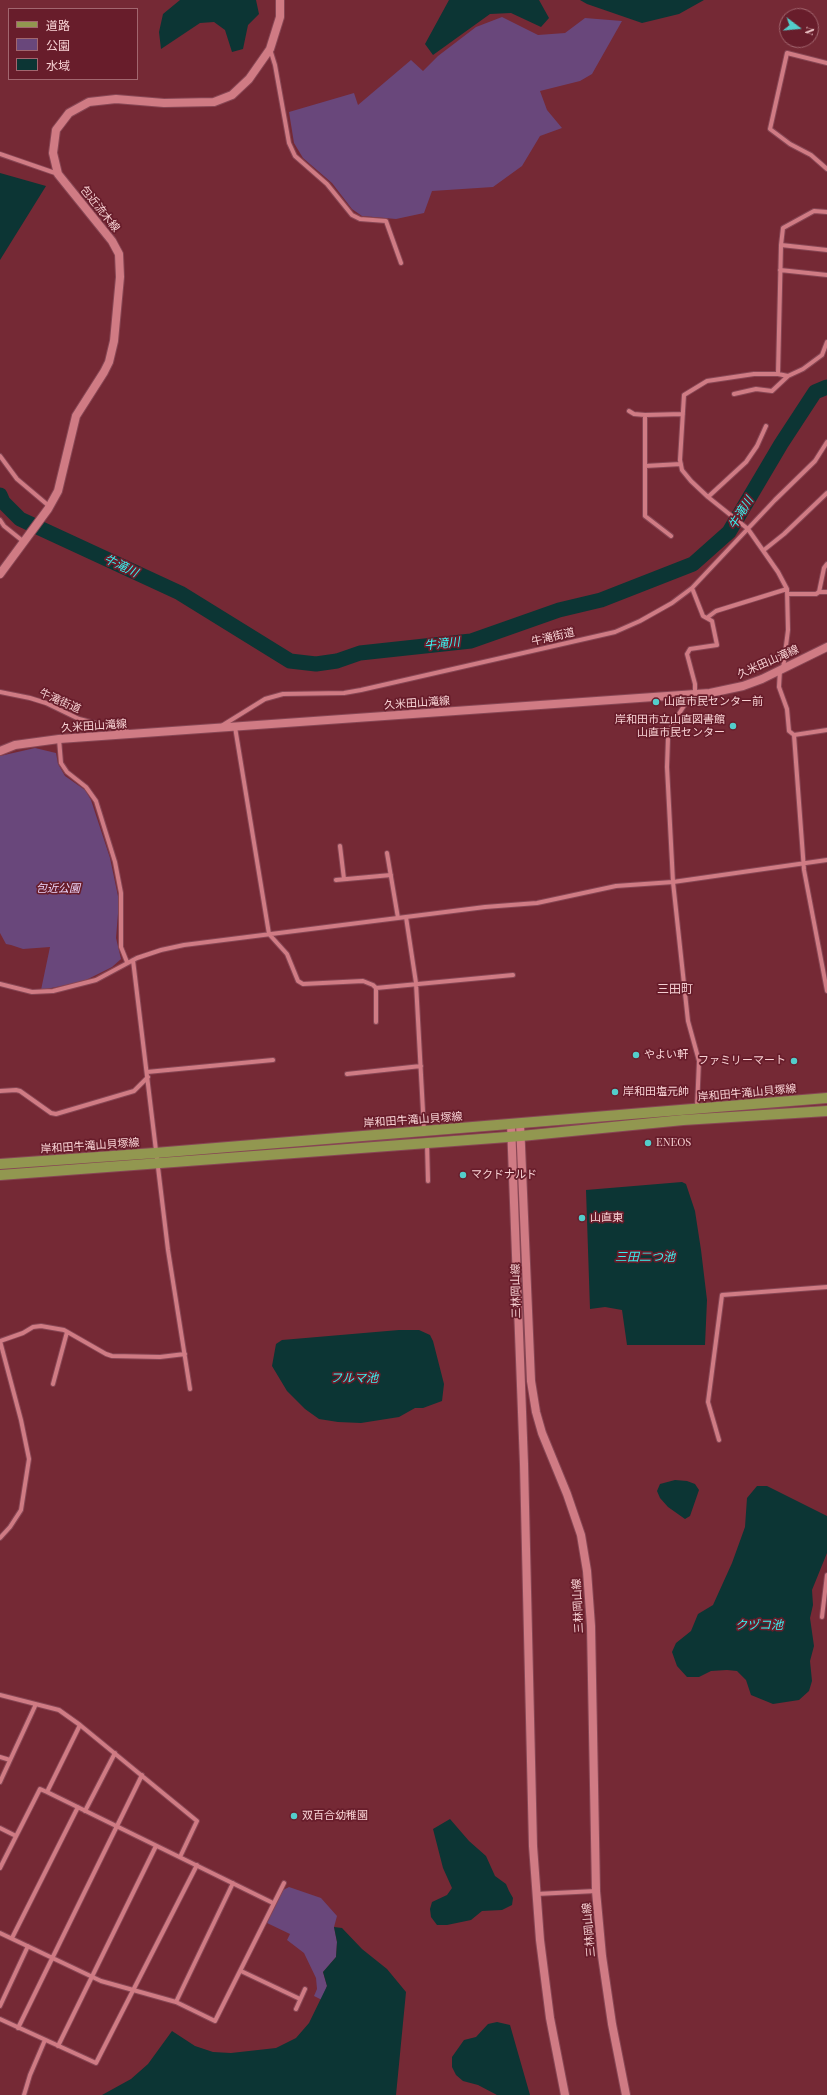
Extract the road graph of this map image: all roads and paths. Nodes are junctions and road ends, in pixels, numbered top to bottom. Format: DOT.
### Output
graph roads {
  1 [pos="280,0"];
  2 [pos="270,49"];
  3 [pos="827,63"];
  4 [pos="0,154"];
  5 [pos="827,168"];
  6 [pos="58,174"];
  7 [pos="827,212"];
  8 [pos="781,245"];
  9 [pos="827,250"];
  10 [pos="401,263"];
  11 [pos="780,270"];
  12 [pos="827,275"];
  13 [pos="827,342"];
  14 [pos="778,374"];
  15 [pos="788,376"];
  16 [pos="734,394"];
  17 [pos="629,412"];
  18 [pos="683,414"];
  19 [pos="645,416"];
  20 [pos="766,426"];
  21 [pos="827,442"];
  22 [pos="0,456"];
  23 [pos="681,464"];
  24 [pos="645,466"];
  25 [pos="827,493"];
  26 [pos="708,497"];
  27 [pos="49,506"];
  28 [pos="0,520"];
  29 [pos="747,528"];
  30 [pos="671,536"];
  31 [pos="25,539"];
  32 [pos="764,550"];
  33 [pos="827,564"];
  34 [pos="0,574"];
  35 [pos="692,588"];
  36 [pos="787,592"];
  37 [pos="819,592"];
  38 [pos="827,592"];
  39 [pos="708,617"];
  40 [pos="827,647"];
  41 [pos="782,670"];
  42 [pos="0,692"];
  43 [pos="694,695"];
  44 [pos="235,726"];
  45 [pos="220,728"];
  46 [pos="827,730"];
  47 [pos="135,734"];
  48 [pos="794,735"];
  49 [pos="59,739"];
  50 [pos="0,751"];
  51 [pos="340,846"];
  52 [pos="387,853"];
  53 [pos="827,860"];
  54 [pos="804,864"];
  55 [pos="391,875"];
  56 [pos="344,879"];
  57 [pos="336,880"];
  58 [pos="673,882"];
  59 [pos="406,917"];
  60 [pos="398,918"];
  61 [pos="270,934"];
  62 [pos="132,960"];
  63 [pos="127,962"];
  64 [pos="826,971"];
  65 [pos="513,975"];
  66 [pos="416,983"];
  67 [pos="0,984"];
  68 [pos="376,988"];
  69 [pos="827,991"];
  70 [pos="376,1022"];
  71 [pos="274,1060"];
  72 [pos="421,1066"];
  73 [pos="147,1072"];
  74 [pos="347,1074"];
  75 [pos="148,1077"];
  76 [pos="0,1092"];
  77 [pos="827,1098"];
  78 [pos="696,1110"];
  79 [pos="827,1111"];
  80 [pos="515,1124"];
  81 [pos="424,1130"];
  82 [pos="516,1136"];
  83 [pos="427,1142"];
  84 [pos="156,1158"];
  85 [pos="0,1164"];
  86 [pos="0,1175"];
  87 [pos="428,1181"];
  88 [pos="827,1287"];
  89 [pos="67,1332"];
  90 [pos="0,1341"];
  91 [pos="184,1354"];
  92 [pos="53,1384"];
  93 [pos="190,1389"];
  94 [pos="719,1440"];
  95 [pos="0,1538"];
  96 [pos="827,1575"];
  97 [pos="822,1617"];
  98 [pos="0,1695"];
  99 [pos="36,1704"];
  100 [pos="80,1725"];
  101 [pos="115,1753"];
  102 [pos="0,1757"];
  103 [pos="10,1760"];
  104 [pos="142,1775"];
  105 [pos="0,1782"];
  106 [pos="47,1792"];
  107 [pos="78,1807"];
  108 [pos="85,1811"];
  109 [pos="117,1826"];
  110 [pos="0,1828"];
  111 [pos="16,1836"];
  112 [pos="156,1846"];
  113 [pos="180,1857"];
  114 [pos="196,1865"];
  115 [pos="0,1868"];
  116 [pos="233,1883"];
  117 [pos="284,1883"];
  118 [pos="596,1891"];
  119 [pos="536,1894"];
  120 [pos="273,1903"];
  121 [pos="0,1932"];
  122 [pos="12,1938"];
  123 [pos="28,1946"];
  124 [pos="52,1958"];
  125 [pos="241,1971"];
  126 [pos="92,1976"];
  127 [pos="305,1989"];
  128 [pos="134,1990"];
  129 [pos="300,1999"];
  130 [pos="176,2002"];
  131 [pos="0,2006"];
  132 [pos="296,2009"];
  133 [pos="0,2019"];
  134 [pos="18,2028"];
  135 [pos="45,2040"];
  136 [pos="58,2046"];
  137 [pos="24,2095"];
  138 [pos="565,2095"];
  139 [pos="626,2095"];
  1 -- 2 [label="main road, 包近流木線"];
  2 -- 6 [label="main road, 包近流木線"];
  2 -- 10 [label="street"];
  3 -- 5 [label="street"];
  4 -- 6 [label="street"];
  6 -- 27 [label="main road, 包近流木線"];
  7 -- 8 [label="street"];
  8 -- 9 [label="street"];
  8 -- 11 [label="street"];
  11 -- 12 [label="street"];
  11 -- 14 [label="street"];
  13 -- 15 [label="street"];
  14 -- 15 [label="street"];
  14 -- 18 [label="street"];
  15 -- 16 [label="street"];
  17 -- 19 [label="street"];
  18 -- 19 [label="street"];
  18 -- 23 [label="street"];
  19 -- 24 [label="street"];
  20 -- 26 [label="street"];
  21 -- 29 [label="street, 牛滝街道"];
  22 -- 27 [label="street"];
  23 -- 24 [label="street"];
  23 -- 26 [label="street"];
  24 -- 30 [label="street"];
  25 -- 32 [label="street"];
  26 -- 29 [label="street"];
  27 -- 31 [label="main road, 包近流木線"];
  28 -- 31 [label="street"];
  29 -- 32 [label="street"];
  29 -- 35 [label="street, 牛滝街道"];
  31 -- 34 [label="main road, 包近流木線"];
  32 -- 36 [label="street"];
  33 -- 37 [label="street"];
  35 -- 39 [label="street"];
  35 -- 45 [label="street, 牛滝街道"];
  36 -- 37 [label="street"];
  36 -- 39 [label="street"];
  36 -- 41 [label="street"];
  37 -- 38 [label="street"];
  39 -- 43 [label="street"];
  40 -- 41 [label="main road, 久米田山滝線"];
  41 -- 43 [label="main road, 久米田山滝線"];
  41 -- 48 [label="street"];
  42 -- 47 [label="street, 牛滝街道"];
  43 -- 44 [label="main road, 久米田山滝線"];
  43 -- 58 [label="street"];
  44 -- 45 [label="main road, 久米田山滝線"];
  44 -- 61 [label="street"];
  45 -- 47 [label="main road, 久米田山滝線"];
  46 -- 48 [label="street"];
  47 -- 49 [label="main road, 久米田山滝線"];
  48 -- 54 [label="street"];
  49 -- 50 [label="main road, 久米田山滝線"];
  49 -- 63 [label="street"];
  51 -- 56 [label="street"];
  52 -- 55 [label="street"];
  53 -- 54 [label="street"];
  54 -- 58 [label="street"];
  54 -- 64 [label="street"];
  55 -- 56 [label="street"];
  55 -- 60 [label="street"];
  56 -- 57 [label="street"];
  58 -- 59 [label="street"];
  58 -- 78 [label="street"];
  59 -- 60 [label="street"];
  59 -- 66 [label="street"];
  60 -- 61 [label="street"];
  61 -- 62 [label="street"];
  61 -- 68 [label="street"];
  62 -- 63 [label="street"];
  62 -- 73 [label="street"];
  63 -- 67 [label="street"];
  64 -- 69 [label="street"];
  65 -- 66 [label="street"];
  66 -- 68 [label="street"];
  66 -- 72 [label="street"];
  68 -- 70 [label="street"];
  71 -- 73 [label="street"];
  72 -- 74 [label="street"];
  72 -- 81 [label="street"];
  73 -- 75 [label="street"];
  75 -- 76 [label="street"];
  75 -- 84 [label="street"];
  77 -- 78 [label="main road, 岸和田牛滝山貝塚線"];
  78 -- 80 [label="main road, 岸和田牛滝山貝塚線"];
  79 -- 82 [label="main road, 岸和田牛滝山貝塚線"];
  80 -- 81 [label="main road, 岸和田牛滝山貝塚線"];
  80 -- 82 [label="main road, 三林岡山線"];
  81 -- 84 [label="main road, 岸和田牛滝山貝塚線"];
  82 -- 83 [label="main road, 岸和田牛滝山貝塚線"];
  82 -- 118 [label="main road, 三林岡山線"];
  82 -- 119 [label="main road, 三林岡山線"];
  83 -- 84 [label="main road, 岸和田牛滝山貝塚線"];
  83 -- 87 [label="street"];
  84 -- 85 [label="main road, 岸和田牛滝山貝塚線"];
  84 -- 86 [label="main road, 岸和田牛滝山貝塚線"];
  84 -- 91 [label="street"];
  88 -- 94 [label="street"];
  89 -- 90 [label="street"];
  89 -- 91 [label="street"];
  89 -- 92 [label="street"];
  90 -- 95 [label="street"];
  91 -- 93 [label="street"];
  96 -- 97 [label="street"];
  98 -- 99 [label="street"];
  99 -- 100 [label="street"];
  99 -- 103 [label="street"];
  100 -- 101 [label="street"];
  100 -- 106 [label="street"];
  101 -- 104 [label="street"];
  101 -- 108 [label="street"];
  102 -- 103 [label="street"];
  103 -- 105 [label="street"];
  104 -- 109 [label="street"];
  104 -- 113 [label="street"];
  106 -- 107 [label="street"];
  106 -- 111 [label="street"];
  107 -- 108 [label="street"];
  107 -- 122 [label="street"];
  108 -- 109 [label="street"];
  109 -- 112 [label="street"];
  109 -- 124 [label="street"];
  110 -- 111 [label="street"];
  111 -- 115 [label="street"];
  112 -- 113 [label="street"];
  112 -- 126 [label="street"];
  113 -- 114 [label="street"];
  114 -- 116 [label="street"];
  114 -- 128 [label="street"];
  116 -- 120 [label="street"];
  116 -- 130 [label="street"];
  117 -- 120 [label="street"];
  118 -- 119 [label="street"];
  118 -- 139 [label="main road, 三林岡山線"];
  119 -- 138 [label="main road, 三林岡山線"];
  120 -- 125 [label="street"];
  121 -- 122 [label="street"];
  122 -- 123 [label="street"];
  123 -- 124 [label="street"];
  123 -- 131 [label="street"];
  124 -- 126 [label="street"];
  124 -- 134 [label="street"];
  125 -- 129 [label="street"];
  125 -- 130 [label="street"];
  126 -- 128 [label="street"];
  126 -- 136 [label="street"];
  127 -- 129 [label="street"];
  128 -- 130 [label="street"];
  128 -- 136 [label="street"];
  129 -- 132 [label="street"];
  133 -- 134 [label="street"];
  134 -- 135 [label="street"];
  135 -- 136 [label="street"];
  135 -- 137 [label="street"];
}
